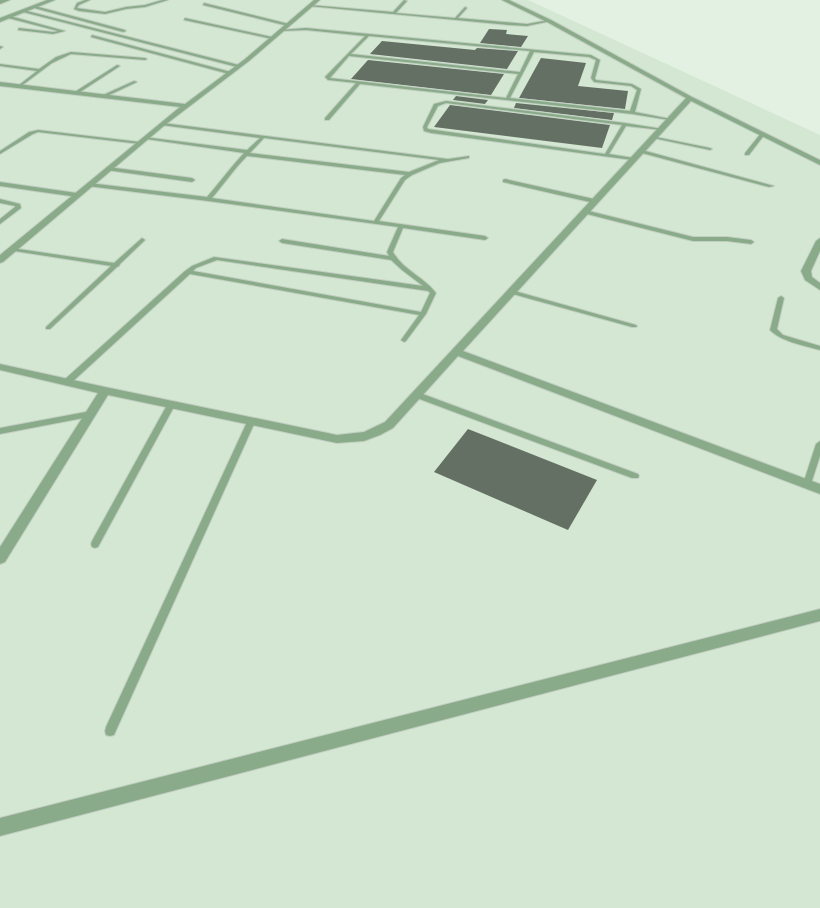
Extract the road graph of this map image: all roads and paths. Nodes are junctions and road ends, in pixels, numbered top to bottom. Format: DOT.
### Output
graph roads {
  1 [pos="5,0"];
  2 [pos="52,0"];
  3 [pos="88,0"];
  4 [pos="165,0"];
  5 [pos="317,0"];
  6 [pos="505,0"];
  7 [pos="405,1"];
  8 [pos="0,2"];
  9 [pos="204,4"];
  10 [pos="310,6"];
  11 [pos="35,7"];
  12 [pos="465,8"];
  13 [pos="24,11"];
  14 [pos="393,14"];
  15 [pos="9,17"];
  16 [pos="186,18"];
  17 [pos="456,19"];
  18 [pos="0,20"];
  19 [pos="549,21"];
  20 [pos="288,25"];
  21 [pos="19,29"];
  22 [pos="282,30"];
  23 [pos="126,31"];
  24 [pos="368,35"];
  25 [pos="92,36"];
  26 [pos="272,38"];
  27 [pos="163,41"];
  28 [pos="532,51"];
  29 [pos="348,55"];
  30 [pos="204,57"];
  31 [pos="145,59"];
  32 [pos="0,65"];
  33 [pos="118,66"];
  34 [pos="238,66"];
  35 [pos="41,70"];
  36 [pos="230,73"];
  37 [pos="521,73"];
  38 [pos="135,82"];
  39 [pos="359,83"];
  40 [pos="0,84"];
  41 [pos="20,86"];
  42 [pos="75,93"];
  43 [pos="104,96"];
  44 [pos="690,98"];
  45 [pos="508,99"];
  46 [pos="185,106"];
  47 [pos="632,113"];
  48 [pos="327,119"];
  49 [pos="669,119"];
  50 [pos="163,124"];
  51 [pos="625,124"];
  52 [pos="661,129"];
  53 [pos="763,134"];
  54 [pos="264,136"];
  55 [pos="653,136"];
  56 [pos="142,141"];
  57 [pos="710,149"];
  58 [pos="640,151"];
  59 [pos="0,153"];
  60 [pos="247,153"];
  61 [pos="748,154"];
  62 [pos="606,156"];
  63 [pos="467,157"];
  64 [pos="632,159"];
  65 [pos="447,160"];
  66 [pos="820,163"];
  67 [pos="108,170"];
  68 [pos="410,174"];
  69 [pos="192,180"];
  70 [pos="506,181"];
  71 [pos="0,185"];
  72 [pos="89,185"];
  73 [pos="771,186"];
  74 [pos="77,195"];
  75 [pos="208,199"];
  76 [pos="0,201"];
  77 [pos="594,201"];
  78 [pos="584,212"];
  79 [pos="0,222"];
  80 [pos="375,223"];
  81 [pos="401,226"];
  82 [pos="485,238"];
  83 [pos="142,240"];
  84 [pos="282,241"];
  85 [pos="820,241"];
  86 [pos="751,242"];
  87 [pos="14,249"];
  88 [pos="393,258"];
  89 [pos="0,260"];
  90 [pos="117,265"];
  91 [pos="187,272"];
  92 [pos="820,287"];
  93 [pos="429,289"];
  94 [pos="511,292"];
  95 [pos="781,298"];
  96 [pos="423,314"];
  97 [pos="634,326"];
  98 [pos="48,328"];
  99 [pos="404,340"];
  100 [pos="820,348"];
  101 [pos="456,352"];
  102 [pos="0,367"];
  103 [pos="67,382"];
  104 [pos="105,391"];
  105 [pos="417,395"];
  106 [pos="171,405"];
  107 [pos="91,414"];
  108 [pos="250,422"];
  109 [pos="0,431"];
  110 [pos="820,444"];
  111 [pos="635,476"];
  112 [pos="807,484"];
  113 [pos="820,489"];
  114 [pos="95,544"];
  115 [pos="0,558"];
  116 [pos="820,615"];
  117 [pos="110,731"];
  118 [pos="0,827"];
  1 -- 8 [label="street"];
  2 -- 11 [label="street"];
  3 -- 4 [label="lane"];
  5 -- 10 [label="street"];
  6 -- 19 [label="street"];
  7 -- 14 [label="lane"];
  9 -- 20 [label="lane"];
  10 -- 14 [label="lane"];
  10 -- 20 [label="street"];
  11 -- 13 [label="street"];
  11 -- 23 [label="lane"];
  12 -- 17 [label="lane"];
  13 -- 15 [label="street"];
  13 -- 30 [label="lane"];
  14 -- 17 [label="lane"];
  15 -- 18 [label="street"];
  15 -- 21 [label="lane"];
  16 -- 26 [label="lane"];
  17 -- 19 [label="lane"];
  19 -- 44 [label="street"];
  20 -- 22 [label="street"];
  22 -- 24 [label="lane"];
  22 -- 26 [label="street"];
  24 -- 28 [label="lane"];
  24 -- 29 [label="lane"];
  25 -- 36 [label="lane"];
  26 -- 34 [label="street"];
  27 -- 30 [label="lane"];
  28 -- 37 [label="lane"];
  28 -- 47 [label="lane"];
  29 -- 37 [label="lane"];
  29 -- 39 [label="lane"];
  30 -- 34 [label="lane"];
  31 -- 35 [label="lane"];
  32 -- 35 [label="lane"];
  33 -- 42 [label="lane"];
  34 -- 36 [label="street"];
  35 -- 41 [label="lane"];
  36 -- 46 [label="street"];
  37 -- 45 [label="lane"];
  38 -- 43 [label="lane"];
  39 -- 45 [label="lane"];
  39 -- 48 [label="lane"];
  40 -- 41 [label="street"];
  41 -- 42 [label="street"];
  42 -- 43 [label="street"];
  43 -- 46 [label="street"];
  44 -- 49 [label="street"];
  44 -- 53 [label="street"];
  45 -- 47 [label="lane"];
  46 -- 50 [label="street"];
  47 -- 49 [label="lane"];
  49 -- 52 [label="street"];
  50 -- 54 [label="lane"];
  50 -- 56 [label="street"];
  51 -- 52 [label="lane"];
  51 -- 62 [label="lane"];
  51 -- 62 [label="lane"];
  52 -- 55 [label="street"];
  53 -- 61 [label="lane"];
  53 -- 66 [label="street"];
  54 -- 60 [label="lane"];
  54 -- 65 [label="lane"];
  55 -- 57 [label="lane"];
  55 -- 58 [label="street"];
  56 -- 59 [label="lane"];
  56 -- 60 [label="lane"];
  56 -- 67 [label="street"];
  58 -- 64 [label="street"];
  58 -- 73 [label="lane"];
  60 -- 68 [label="lane"];
  60 -- 75 [label="lane"];
  62 -- 64 [label="lane"];
  63 -- 65 [label="lane"];
  64 -- 77 [label="street"];
  65 -- 68 [label="lane"];
  67 -- 69 [label="lane"];
  67 -- 72 [label="street"];
  68 -- 80 [label="lane"];
  70 -- 77 [label="lane"];
  71 -- 74 [label="lane"];
  72 -- 74 [label="street"];
  72 -- 75 [label="lane"];
  74 -- 87 [label="street"];
  75 -- 80 [label="lane"];
  76 -- 79 [label="lane"];
  77 -- 78 [label="street"];
  78 -- 86 [label="lane"];
  78 -- 94 [label="street"];
  80 -- 81 [label="lane"];
  81 -- 82 [label="lane"];
  81 -- 88 [label="lane"];
  83 -- 90 [label="lane"];
  84 -- 88 [label="lane"];
  85 -- 92 [label="street"];
  87 -- 89 [label="street"];
  87 -- 90 [label="lane"];
  88 -- 93 [label="lane"];
  90 -- 98 [label="lane"];
  91 -- 93 [label="lane"];
  91 -- 96 [label="lane"];
  91 -- 103 [label="lane"];
  93 -- 96 [label="lane"];
  94 -- 97 [label="lane"];
  94 -- 101 [label="street"];
  95 -- 100 [label="lane"];
  96 -- 99 [label="lane"];
  101 -- 105 [label="street"];
  101 -- 112 [label="street"];
  102 -- 103 [label="street"];
  103 -- 104 [label="street"];
  104 -- 106 [label="street"];
  104 -- 107 [label="street"];
  105 -- 108 [label="street"];
  105 -- 111 [label="lane"];
  106 -- 108 [label="street"];
  106 -- 114 [label="lane"];
  107 -- 109 [label="lane"];
  107 -- 115 [label="street"];
  108 -- 117 [label="lane"];
  110 -- 112 [label="lane"];
  112 -- 113 [label="street"];
  116 -- 118 [label="street"];
}
